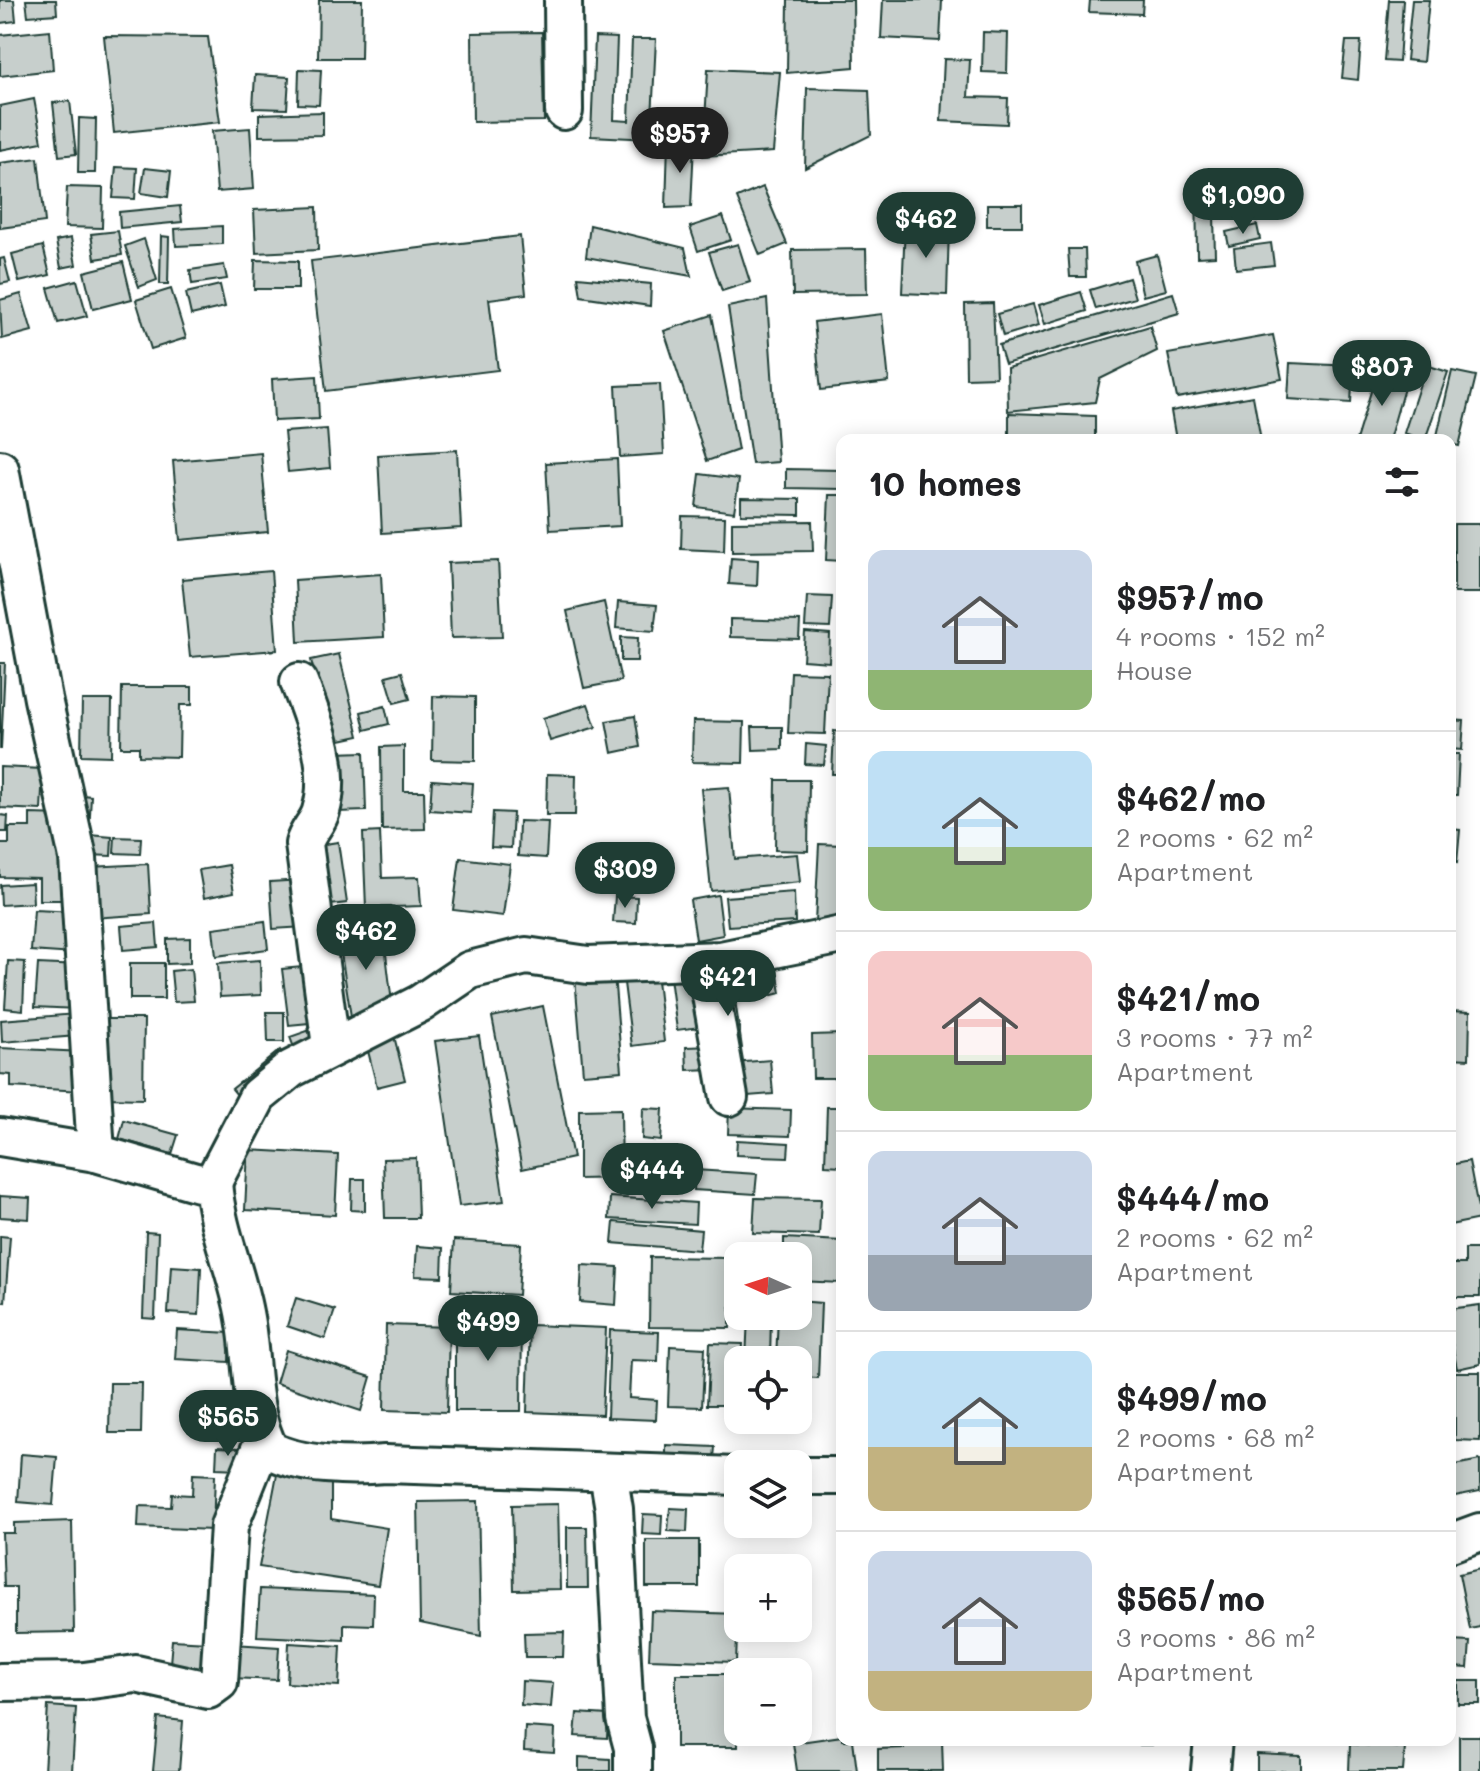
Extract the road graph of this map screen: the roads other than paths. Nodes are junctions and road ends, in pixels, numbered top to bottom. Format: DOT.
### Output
graph roads {
  1 [pos="563,0"];
  2 [pos="564,111"];
  3 [pos="0,469"];
  4 [pos="299,682"];
  5 [pos="836,936"];
  6 [pos="705,961"];
  7 [pos="331,1046"];
  8 [pos="729,1097"];
  9 [pos="0,1137"];
  10 [pos="96,1153"];
  11 [pos="213,1182"];
  12 [pos="264,1439"];
  13 [pos="608,1473"];
  14 [pos="724,1476"];
  15 [pos="812,1476"];
  16 [pos="836,1476"];
  17 [pos="1480,1532"];
  18 [pos="1456,1541"];
  19 [pos="0,1682"];
  20 [pos="1212,1746"];
  21 [pos="633,1771"];
  22 [pos="1210,1771"];
  1 -- 2 [label="street"];
  3 -- 10 [label="street"];
  4 -- 7 [label="street"];
  5 -- 6 [label="street"];
  6 -- 7 [label="street"];
  6 -- 8 [label="street"];
  7 -- 11 [label="street"];
  9 -- 10 [label="street"];
  10 -- 11 [label="street"];
  11 -- 12 [label="street"];
  12 -- 13 [label="street"];
  12 -- 19 [label="street"];
  13 -- 14 [label="street"];
  13 -- 21 [label="street"];
  15 -- 16 [label="street"];
  17 -- 18 [label="street"];
  20 -- 22 [label="street"];
}
